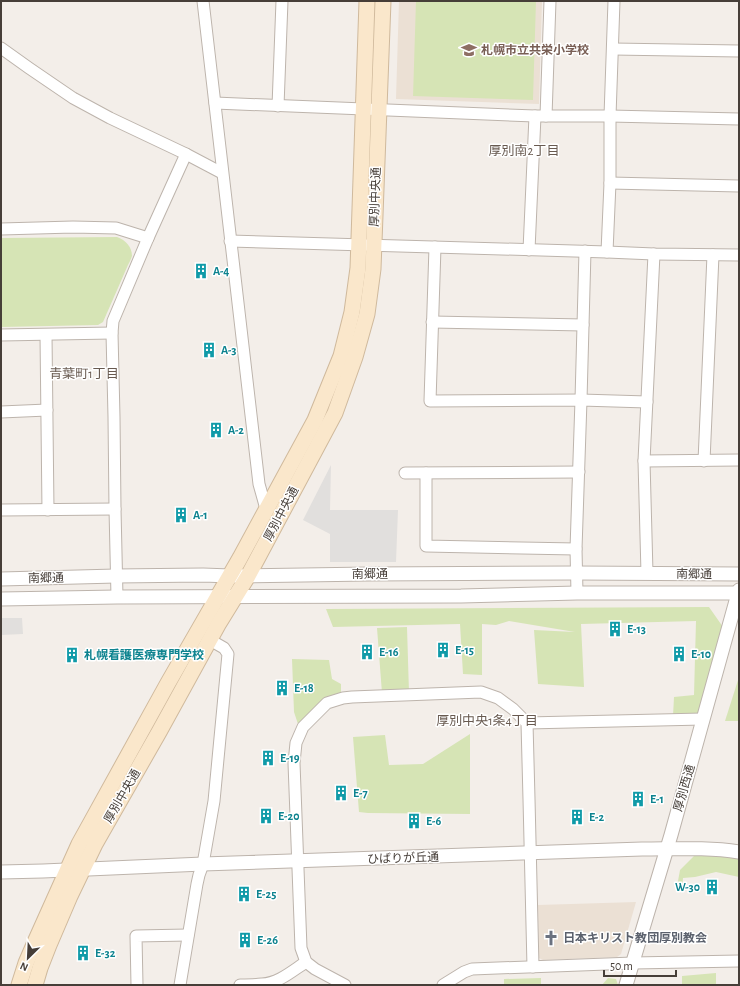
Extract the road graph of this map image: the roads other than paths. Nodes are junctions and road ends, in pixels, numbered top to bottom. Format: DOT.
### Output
graph roads {
  1 [pos="203,1"];
  2 [pos="282,1"];
  3 [pos="367,1"];
  4 [pos="383,1"];
  5 [pos="550,1"];
  6 [pos="614,1"];
  7 [pos="1,48"];
  8 [pos="613,48"];
  9 [pos="739,51"];
  10 [pos="214,103"];
  11 [pos="278,106"];
  12 [pos="364,110"];
  13 [pos="378,110"];
  14 [pos="541,116"];
  15 [pos="610,116"];
  16 [pos="739,119"];
  17 [pos="186,154"];
  18 [pos="222,173"];
  19 [pos="610,183"];
  20 [pos="739,186"];
  21 [pos="1,229"];
  22 [pos="148,238"];
  23 [pos="230,241"];
  24 [pos="367,244"];
  25 [pos="435,247"];
  26 [pos="529,250"];
  27 [pos="585,251"];
  28 [pos="607,252"];
  29 [pos="654,254"];
  30 [pos="713,255"];
  31 [pos="739,255"];
  32 [pos="432,322"];
  33 [pos="583,325"];
  34 [pos="112,333"];
  35 [pos="1,335"];
  36 [pos="46,335"];
  37 [pos="581,400"];
  38 [pos="647,402"];
  39 [pos="47,410"];
  40 [pos="1,412"];
  41 [pos="739,460"];
  42 [pos="644,461"];
  43 [pos="704,461"];
  44 [pos="579,472"];
  45 [pos="406,473"];
  46 [pos="426,473"];
  47 [pos="114,509"];
  48 [pos="266,509"];
  49 [pos="1,510"];
  50 [pos="48,510"];
  51 [pos="576,548"];
  52 [pos="576,573"];
  53 [pos="647,573"];
  54 [pos="739,574"];
  55 [pos="116,576"];
  56 [pos="230,576"];
  57 [pos="248,576"];
  58 [pos="1,579"];
  59 [pos="739,592"];
  60 [pos="577,593"];
  61 [pos="219,596"];
  62 [pos="236,596"];
  63 [pos="117,597"];
  64 [pos="1,600"];
  65 [pos="210,640"];
  66 [pos="703,719"];
  67 [pos="527,723"];
  68 [pos="666,849"];
  69 [pos="739,852"];
  70 [pos="530,853"];
  71 [pos="298,861"];
  72 [pos="203,864"];
  73 [pos="66,870"];
  74 [pos="83,870"];
  75 [pos="1,872"];
  76 [pos="188,935"];
  77 [pos="739,961"];
  78 [pos="306,962"];
  79 [pos="633,964"];
  80 [pos="533,967"];
  81 [pos="19,985"];
  82 [pos="34,985"];
  83 [pos="137,985"];
  84 [pos="180,985"];
  85 [pos="240,985"];
  86 [pos="345,985"];
  87 [pos="443,985"];
  88 [pos="626,985"];
  1 -- 10 [label="street"];
  2 -- 11 [label="street"];
  3 -- 12 [label="main road, 厚別中央通"];
  4 -- 13 [label="main road, 厚別中央通"];
  5 -- 14 [label="street"];
  6 -- 8 [label="street"];
  7 -- 17 [label="street"];
  8 -- 9 [label="street"];
  8 -- 15 [label="street"];
  10 -- 11 [label="street"];
  10 -- 18 [label="street"];
  11 -- 12 [label="street"];
  12 -- 13 [label="street"];
  12 -- 24 [label="main road, 厚別中央通"];
  13 -- 14 [label="street"];
  13 -- 24 [label="main road, 厚別中央通"];
  14 -- 15 [label="street"];
  14 -- 26 [label="street"];
  15 -- 16 [label="street"];
  15 -- 19 [label="street"];
  17 -- 18 [label="street"];
  17 -- 22 [label="street"];
  18 -- 23 [label="street"];
  19 -- 20 [label="street"];
  19 -- 28 [label="street"];
  21 -- 22 [label="street"];
  22 -- 34 [label="street"];
  23 -- 24 [label="street"];
  23 -- 48 [label="street"];
  24 -- 25 [label="street"];
  24 -- 48 [label="main road, 厚別中央通"];
  24 -- 57 [label="main road, 厚別中央通"];
  25 -- 26 [label="street"];
  25 -- 32 [label="street"];
  26 -- 27 [label="street"];
  27 -- 28 [label="street"];
  27 -- 33 [label="street"];
  28 -- 29 [label="street"];
  29 -- 30 [label="street"];
  29 -- 38 [label="street"];
  30 -- 31 [label="street"];
  30 -- 43 [label="street"];
  32 -- 33 [label="street"];
  32 -- 37 [label="street"];
  33 -- 37 [label="street"];
  34 -- 36 [label="street"];
  34 -- 47 [label="street"];
  35 -- 36 [label="street"];
  36 -- 39 [label="street"];
  37 -- 38 [label="street"];
  37 -- 44 [label="street"];
  38 -- 42 [label="street"];
  39 -- 40 [label="street"];
  39 -- 50 [label="street"];
  41 -- 43 [label="street"];
  42 -- 43 [label="street"];
  42 -- 53 [label="street"];
  44 -- 46 [label="street"];
  44 -- 51 [label="street"];
  45 -- 46 [label="street"];
  46 -- 51 [label="street"];
  47 -- 50 [label="street"];
  47 -- 55 [label="street"];
  48 -- 56 [label="main road, 厚別中央通"];
  49 -- 50 [label="street"];
  51 -- 52 [label="street"];
  52 -- 53 [label="street, 南郷通"];
  52 -- 57 [label="street, 南郷通"];
  52 -- 60 [label="street"];
  53 -- 54 [label="street, 南郷通"];
  55 -- 56 [label="street, 南郷通"];
  55 -- 58 [label="street, 南郷通"];
  55 -- 63 [label="street"];
  56 -- 57 [label="street, 南郷通"];
  56 -- 61 [label="main road, 厚別中央通"];
  57 -- 62 [label="main road, 厚別中央通"];
  59 -- 60 [label="street, 南郷通"];
  59 -- 66 [label="street, 厚別西通"];
  60 -- 62 [label="street, 南郷通"];
  61 -- 62 [label="street, 南郷通"];
  61 -- 63 [label="street, 南郷通"];
  61 -- 73 [label="main road, 厚別中央通"];
  62 -- 65 [label="main road, 厚別中央通"];
  63 -- 64 [label="street, 南郷通"];
  65 -- 72 [label="street"];
  65 -- 74 [label="main road, 厚別中央通"];
  66 -- 67 [label="street"];
  66 -- 68 [label="street, 厚別西通"];
  67 -- 70 [label="street"];
  67 -- 71 [label="street"];
  68 -- 69 [label="street, ひばりが丘通"];
  68 -- 70 [label="street, ひばりが丘通"];
  68 -- 79 [label="street, 厚別西通"];
  70 -- 71 [label="street, ひばりが丘通"];
  70 -- 80 [label="street"];
  71 -- 72 [label="street, ひばりが丘通"];
  71 -- 78 [label="street"];
  72 -- 74 [label="street, ひばりが丘通"];
  72 -- 76 [label="street"];
  73 -- 74 [label="street, ひばりが丘通"];
  73 -- 75 [label="street, ひばりが丘通"];
  73 -- 81 [label="main road, 厚別中央通"];
  74 -- 82 [label="main road, 厚別中央通"];
  76 -- 83 [label="street"];
  76 -- 84 [label="street"];
  77 -- 79 [label="street"];
  78 -- 85 [label="street"];
  78 -- 86 [label="street"];
  79 -- 80 [label="street"];
  79 -- 88 [label="street, 厚別西通"];
  80 -- 87 [label="street"];
}
